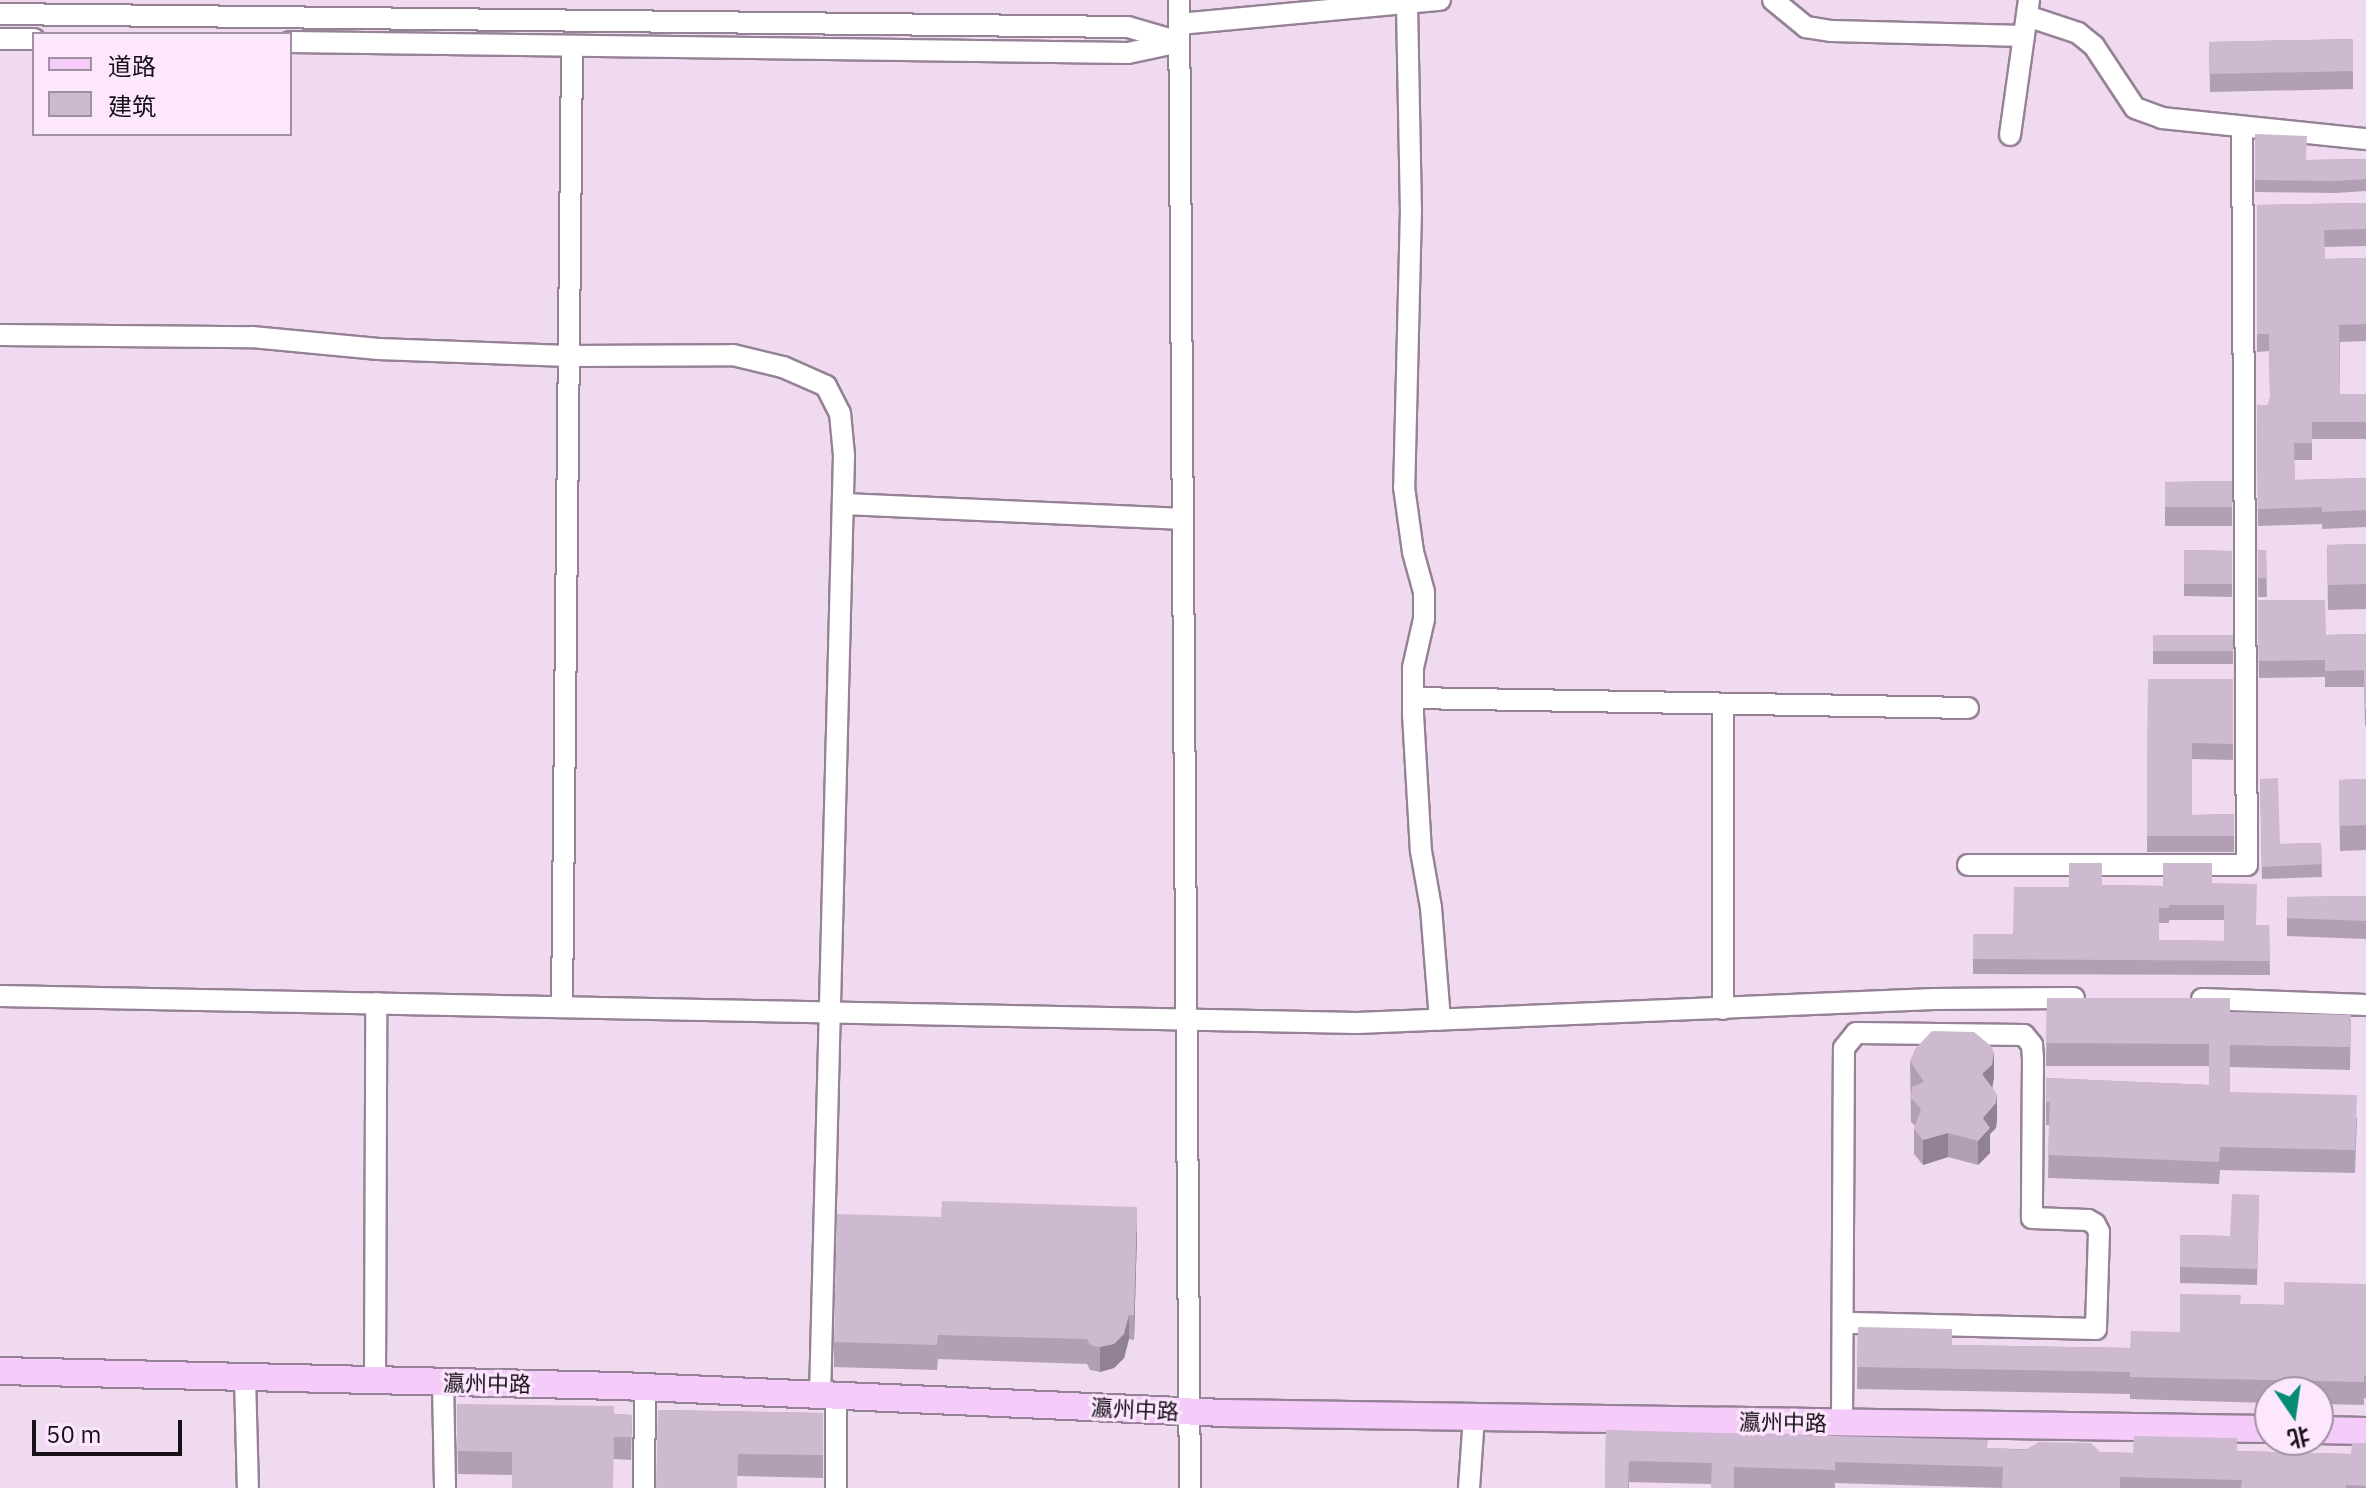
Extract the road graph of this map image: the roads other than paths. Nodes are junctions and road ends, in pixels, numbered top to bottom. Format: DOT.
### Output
graph roads {
  1 [pos="1179,0"];
  2 [pos="1436,0"];
  3 [pos="1773,0"];
  4 [pos="1407,5"];
  5 [pos="0,14"];
  6 [pos="2026,18"];
  7 [pos="1179,33"];
  8 [pos="0,39"];
  9 [pos="32,39"];
  10 [pos="292,42"];
  11 [pos="572,46"];
  12 [pos="2242,128"];
  13 [pos="2010,135"];
  14 [pos="2366,139"];
  15 [pos="0,335"];
  16 [pos="569,356"];
  17 [pos="843,504"];
  18 [pos="1180,519"];
  19 [pos="1413,698"];
  20 [pos="1723,704"];
  21 [pos="1968,708"];
  22 [pos="1968,865"];
  23 [pos="0,996"];
  24 [pos="2095,998"];
  25 [pos="2186,998"];
  26 [pos="376,1003"];
  27 [pos="2366,1005"];
  28 [pos="562,1007"];
  29 [pos="1723,1009"];
  30 [pos="831,1012"];
  31 [pos="1186,1019"];
  32 [pos="1440,1020"];
  33 [pos="1843,1323"];
  34 [pos="0,1371"];
  35 [pos="245,1377"];
  36 [pos="375,1380"];
  37 [pos="443,1382"];
  38 [pos="645,1387"];
  39 [pos="828,1396"];
  40 [pos="1189,1412"];
  41 [pos="1474,1417"];
  42 [pos="1842,1423"];
  43 [pos="2254,1429"];
  44 [pos="2334,1430"];
  45 [pos="2366,1431"];
  46 [pos="248,1488"];
  47 [pos="445,1488"];
  48 [pos="644,1488"];
  49 [pos="836,1488"];
  50 [pos="1190,1488"];
  51 [pos="1469,1488"];
  1 -- 7 [label="street"];
  2 -- 4 [label="street"];
  3 -- 6 [label="street"];
  4 -- 7 [label="street"];
  4 -- 19 [label="street"];
  5 -- 7 [label="street"];
  6 -- 12 [label="street"];
  6 -- 13 [label="street"];
  7 -- 11 [label="street"];
  7 -- 18 [label="street"];
  8 -- 9 [label="street"];
  10 -- 11 [label="street"];
  11 -- 16 [label="street"];
  12 -- 14 [label="street"];
  12 -- 22 [label="street"];
  15 -- 16 [label="street"];
  16 -- 17 [label="street"];
  16 -- 28 [label="street"];
  17 -- 18 [label="street"];
  17 -- 30 [label="street"];
  18 -- 31 [label="street"];
  19 -- 20 [label="street"];
  19 -- 32 [label="street"];
  20 -- 21 [label="street"];
  20 -- 29 [label="street"];
  23 -- 26 [label="street"];
  24 -- 29 [label="street"];
  25 -- 27 [label="street"];
  26 -- 28 [label="street"];
  26 -- 36 [label="street"];
  28 -- 30 [label="street"];
  29 -- 32 [label="street"];
  30 -- 31 [label="street"];
  30 -- 39 [label="street"];
  31 -- 32 [label="street"];
  31 -- 40 [label="street"];
  33 -- 33 [label="street"];
  33 -- 42 [label="street"];
  34 -- 35 [label="main road, 瀛州中路"];
  35 -- 36 [label="main road, 瀛州中路"];
  35 -- 46 [label="street"];
  36 -- 37 [label="main road, 瀛州中路"];
  37 -- 38 [label="main road, 瀛州中路"];
  37 -- 47 [label="street"];
  38 -- 39 [label="main road, 瀛州中路"];
  38 -- 48 [label="street"];
  39 -- 40 [label="main road, 瀛州中路"];
  39 -- 49 [label="street"];
  40 -- 41 [label="main road, 瀛州中路"];
  40 -- 50 [label="street"];
  41 -- 42 [label="main road, 瀛州中路"];
  41 -- 51 [label="street"];
  42 -- 43 [label="main road, 瀛州中路"];
  44 -- 45 [label="main road"];
}
